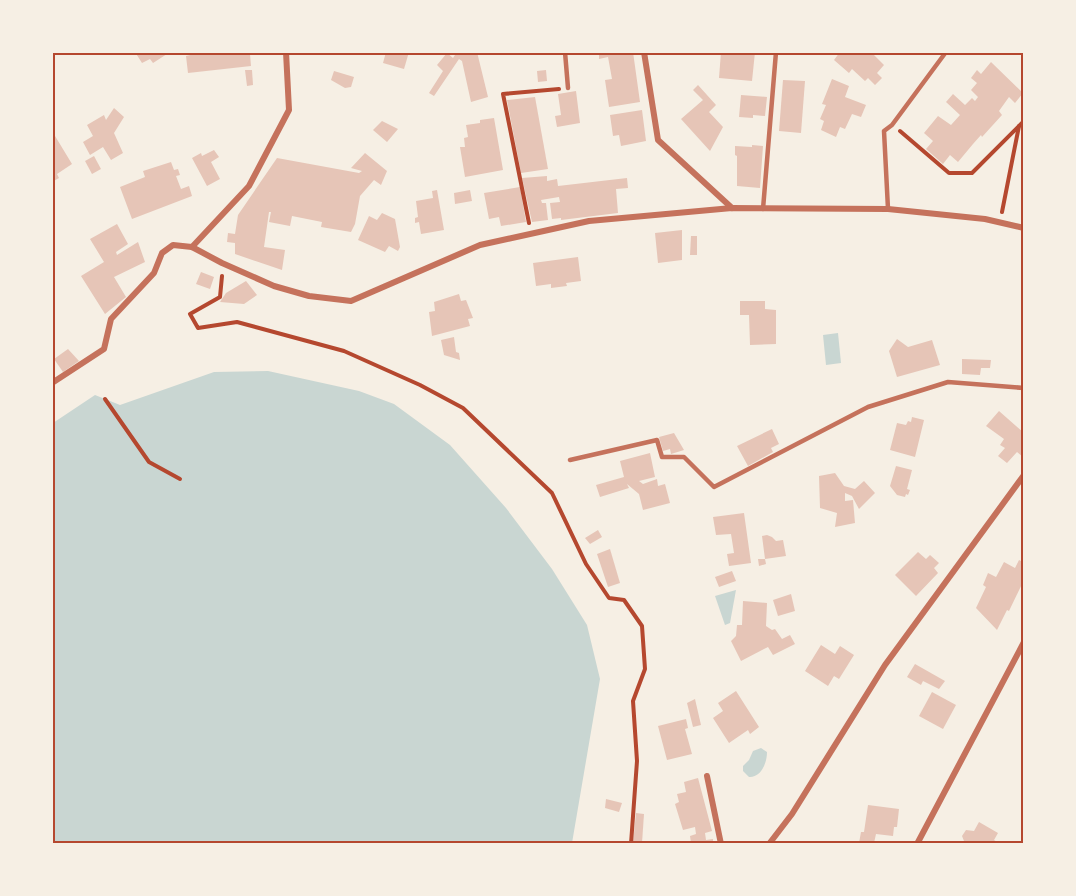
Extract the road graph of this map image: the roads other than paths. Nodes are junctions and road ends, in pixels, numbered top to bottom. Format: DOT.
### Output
graph roads {
  1 [pos="286,52"];
  2 [pos="565,52"];
  3 [pos="644,52"];
  4 [pos="776,52"];
  5 [pos="946,52"];
  6 [pos="568,88"];
  7 [pos="732,208"];
  8 [pos="763,209"];
  9 [pos="888,209"];
  10 [pos="1023,228"];
  11 [pos="192,247"];
  12 [pos="52,383"];
  13 [pos="1023,388"];
  14 [pos="570,460"];
  15 [pos="1023,475"];
  16 [pos="1023,642"];
  17 [pos="707,776"];
  18 [pos="721,843"];
  19 [pos="769,843"];
  20 [pos="917,843"];
  1 -- 11 [label="street"];
  2 -- 6 [label="lane"];
  3 -- 7 [label="street"];
  4 -- 8 [label="lane"];
  5 -- 9 [label="lane"];
  7 -- 8 [label="street"];
  7 -- 11 [label="street"];
  8 -- 9 [label="street"];
  9 -- 10 [label="street"];
  11 -- 12 [label="street"];
  13 -- 14 [label="lane"];
  15 -- 19 [label="street"];
  16 -- 20 [label="street"];
  17 -- 18 [label="street"];
}
